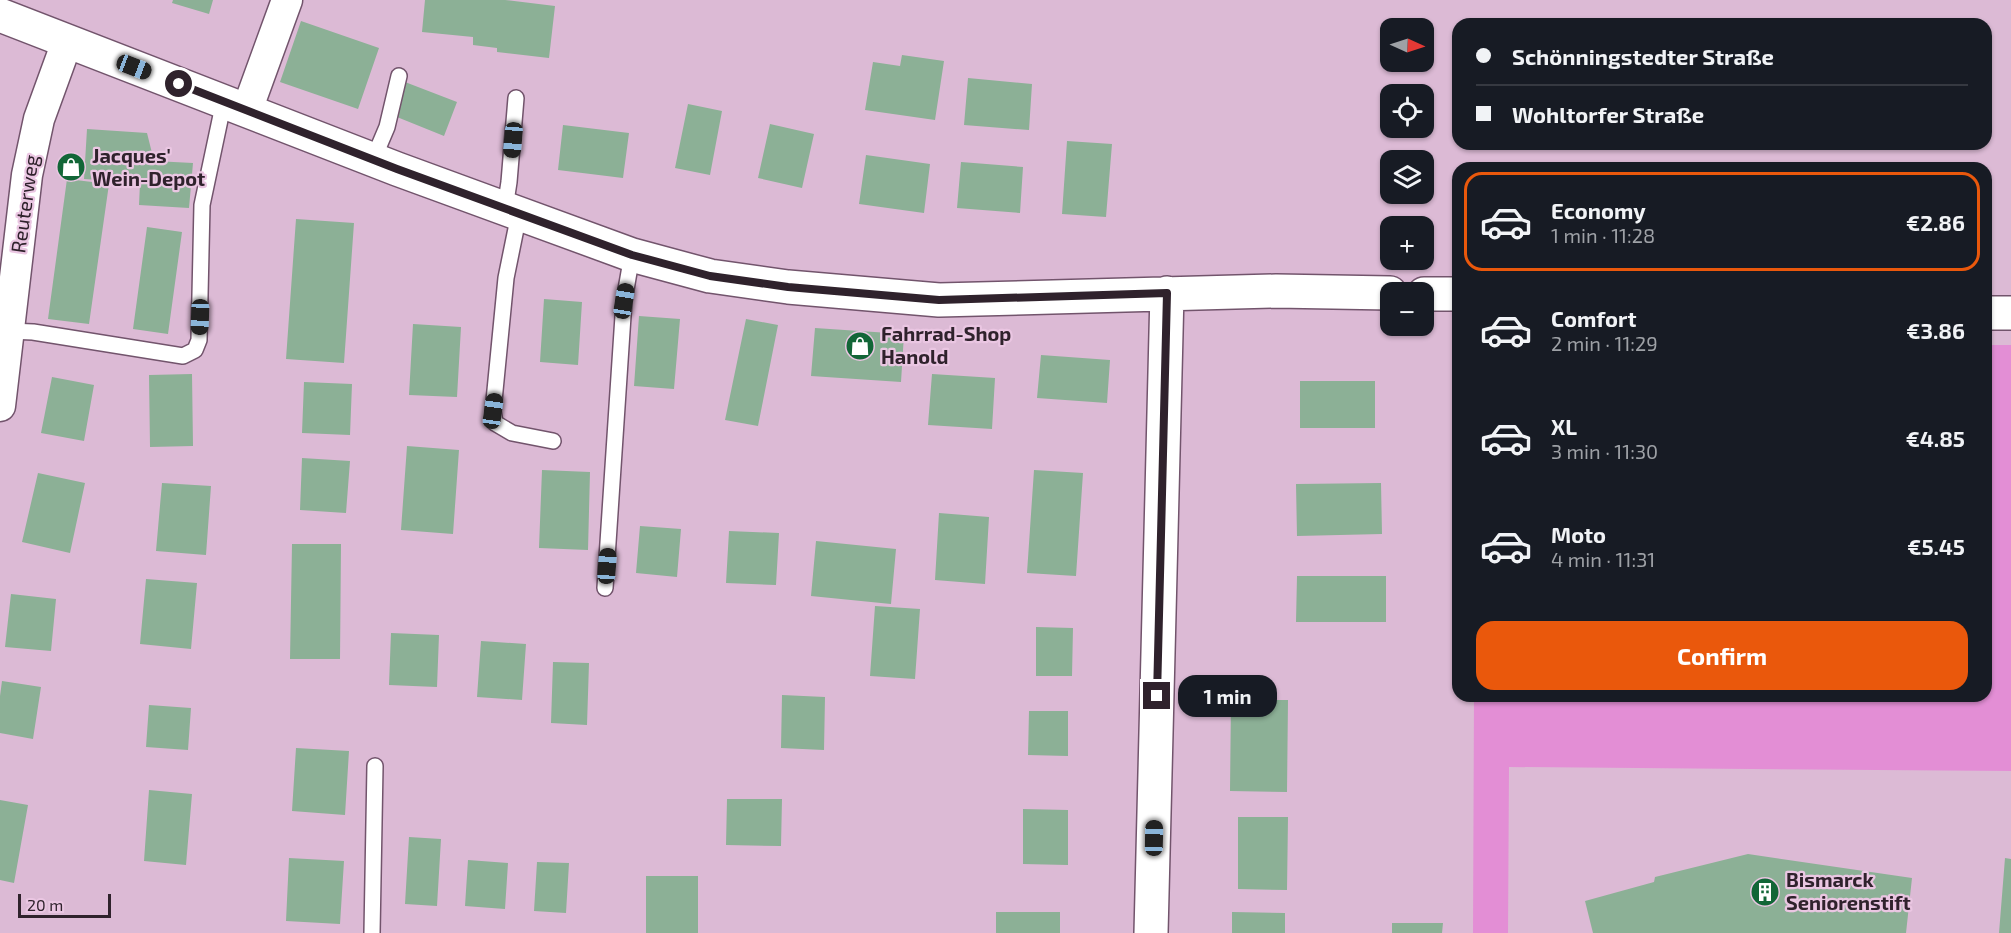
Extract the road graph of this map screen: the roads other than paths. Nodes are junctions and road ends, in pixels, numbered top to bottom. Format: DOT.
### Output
graph roads {
  1 [pos="287,0"];
  2 [pos="12,12"];
  3 [pos="67,42"];
  4 [pos="399,76"];
  5 [pos="516,98"];
  6 [pos="235,106"];
  7 [pos="372,160"];
  8 [pos="512,211"];
  9 [pos="632,255"];
  10 [pos="1167,293"];
  11 [pos="1380,293"];
  12 [pos="1434,294"];
  13 [pos="1452,294"];
  14 [pos="1992,314"];
  15 [pos="2011,314"];
  16 [pos="9,331"];
  17 [pos="0,406"];
  18 [pos="553,441"];
  19 [pos="605,588"];
  20 [pos="375,766"];
  21 [pos="372,933"];
  22 [pos="1151,933"];
  1 -- 6 [label="street"];
  2 -- 3 [label="main road"];
  3 -- 6 [label="main road"];
  3 -- 16 [label="street, Reuterweg"];
  4 -- 7 [label="lane"];
  5 -- 8 [label="lane"];
  6 -- 7 [label="main road"];
  6 -- 16 [label="lane"];
  7 -- 8 [label="main road"];
  8 -- 9 [label="main road"];
  8 -- 18 [label="lane"];
  9 -- 10 [label="main road"];
  9 -- 19 [label="lane"];
  10 -- 11 [label="main road"];
  10 -- 22 [label="main road"];
  12 -- 13 [label="main road"];
  14 -- 15 [label="main road"];
  16 -- 17 [label="street, Reuterweg"];
  20 -- 21 [label="lane"];
}
